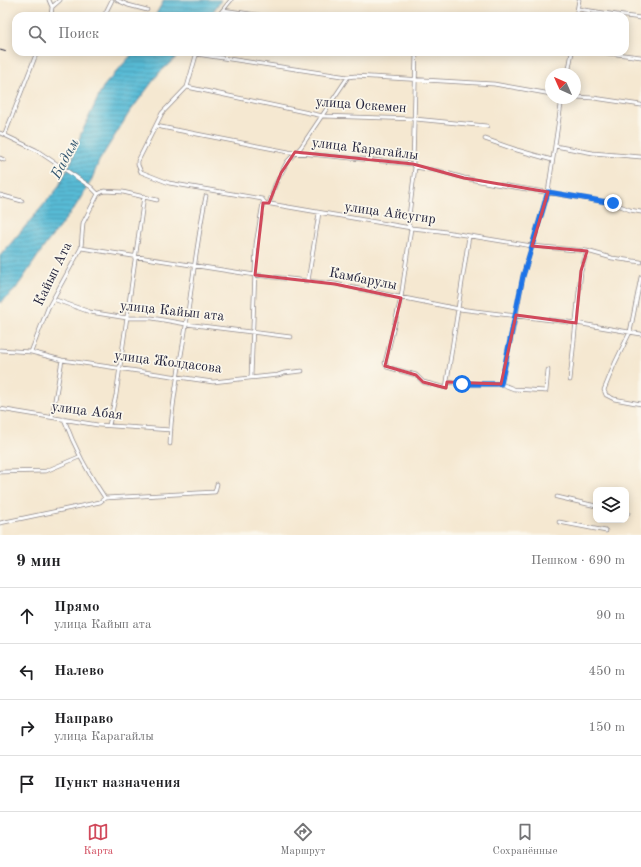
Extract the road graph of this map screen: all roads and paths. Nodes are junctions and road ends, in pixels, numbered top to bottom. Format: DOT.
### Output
graph roads {
  1 [pos="49,0"];
  2 [pos="60,0"];
  3 [pos="112,0"];
  4 [pos="117,0"];
  5 [pos="231,0"];
  6 [pos="579,0"];
  7 [pos="52,7"];
  8 [pos="578,9"];
  9 [pos="147,10"];
  10 [pos="223,10"];
  11 [pos="51,12"];
  12 [pos="106,12"];
  13 [pos="237,12"];
  14 [pos="577,12"];
  15 [pos="598,12"];
  16 [pos="629,16"];
  17 [pos="641,18"];
  18 [pos="35,56"];
  19 [pos="196,56"];
  20 [pos="216,56"];
  21 [pos="416,56"];
  22 [pos="571,56"];
  23 [pos="629,56"];
  24 [pos="641,57"];
  25 [pos="569,68"];
  26 [pos="348,77"];
  27 [pos="416,79"];
  28 [pos="187,87"];
  29 [pos="545,93"];
  30 [pos="581,97"];
  31 [pos="561,104"];
  32 [pos="641,105"];
  33 [pos="323,116"];
  34 [pos="415,120"];
  35 [pos="156,126"];
  36 [pos="487,126"];
  37 [pos="0,133"];
  38 [pos="5,134"];
  39 [pos="485,139"];
  40 [pos="555,146"];
  41 [pos="295,152"];
  42 [pos="641,157"];
  43 [pos="0,158"];
  44 [pos="4,160"];
  45 [pos="552,160"];
  46 [pos="414,165"];
  47 [pos="548,192"];
  48 [pos="98,194"];
  49 [pos="0,195"];
  50 [pos="144,196"];
  51 [pos="206,196"];
  52 [pos="157,200"];
  53 [pos="22,201"];
  54 [pos="267,203"];
  55 [pos="641,212"];
  56 [pos="319,213"];
  57 [pos="411,228"];
  58 [pos="469,236"];
  59 [pos="532,246"];
  60 [pos="81,248"];
  61 [pos="587,251"];
  62 [pos="136,257"];
  63 [pos="641,262"];
  64 [pos="195,266"];
  65 [pos="255,275"];
  66 [pos="641,277"];
  67 [pos="308,281"];
  68 [pos="401,298"];
  69 [pos="53,299"];
  70 [pos="459,308"];
  71 [pos="516,315"];
  72 [pos="127,318"];
  73 [pos="576,323"];
  74 [pos="186,324"];
  75 [pos="253,332"];
  76 [pos="630,332"];
  77 [pos="641,334"];
  78 [pos="291,337"];
  79 [pos="0,350"];
  80 [pos="31,352"];
  81 [pos="62,360"];
  82 [pos="120,368"];
  83 [pos="548,370"];
  84 [pos="302,371"];
  85 [pos="178,376"];
  86 [pos="251,378"];
  87 [pos="570,380"];
  88 [pos="447,382"];
  89 [pos="501,384"];
  90 [pos="641,404"];
  91 [pos="0,409"];
  92 [pos="52,417"];
  93 [pos="64,419"];
  94 [pos="109,425"];
  95 [pos="171,430"];
  96 [pos="170,444"];
  97 [pos="80,457"];
  98 [pos="0,472"];
  99 [pos="217,484"];
  100 [pos="557,497"];
  101 [pos="104,498"];
  102 [pos="593,505"];
  103 [pos="559,522"];
  104 [pos="0,523"];
  105 [pos="606,531"];
  1 -- 7 [label="street"];
  2 -- 7 [label="street"];
  3 -- 12 [label="street"];
  4 -- 9 [label="street"];
  5 -- 10 [label="street"];
  6 -- 8 [label="street"];
  7 -- 11 [label="street"];
  8 -- 14 [label="street"];
  8 -- 15 [label="street"];
  10 -- 13 [label="street"];
  16 -- 17 [label="street"];
  18 -- 38 [label="street"];
  19 -- 28 [label="street"];
  20 -- 26 [label="street"];
  21 -- 27 [label="street"];
  22 -- 25 [label="street"];
  23 -- 24 [label="street"];
  26 -- 27 [label="street"];
  26 -- 33 [label="street"];
  27 -- 29 [label="street"];
  27 -- 34 [label="street"];
  28 -- 33 [label="street, улица Оскемен"];
  28 -- 35 [label="street"];
  30 -- 32 [label="street"];
  31 -- 40 [label="street"];
  33 -- 34 [label="street, улица Оскемен"];
  33 -- 41 [label="street"];
  34 -- 36 [label="street, улица Оскемен"];
  34 -- 46 [label="street"];
  35 -- 41 [label="street, улица Карагайлы"];
  35 -- 54 [label="street, улица Айсугир"];
  37 -- 38 [label="street"];
  38 -- 48 [label="street"];
  39 -- 45 [label="street"];
  40 -- 42 [label="street"];
  40 -- 45 [label="street"];
  41 -- 46 [label="street, улица Карагайлы"];
  41 -- 54 [label="street"];
  43 -- 44 [label="street"];
  45 -- 47 [label="street"];
  46 -- 47 [label="street, улица Карагайлы"];
  46 -- 57 [label="street"];
  47 -- 55 [label="street, улица Карагайлы"];
  47 -- 59 [label="street"];
  48 -- 50 [label="street"];
  48 -- 60 [label="street, Кайып Ата"];
  49 -- 53 [label="street"];
  50 -- 52 [label="street"];
  50 -- 62 [label="street"];
  51 -- 64 [label="street"];
  54 -- 56 [label="street, улица Айсугир"];
  54 -- 65 [label="street"];
  56 -- 57 [label="street, улица Айсугир"];
  56 -- 67 [label="street"];
  57 -- 58 [label="street, улица Айсугир"];
  57 -- 68 [label="street"];
  58 -- 59 [label="street, улица Айсугир"];
  58 -- 70 [label="street"];
  59 -- 61 [label="street, улица Айсугир"];
  59 -- 71 [label="street"];
  60 -- 62 [label="street, Камбарулы"];
  60 -- 69 [label="street, Кайып Ата"];
  61 -- 63 [label="street, улица Айсугир"];
  61 -- 73 [label="street"];
  62 -- 64 [label="street, Камбарулы"];
  62 -- 72 [label="street"];
  64 -- 65 [label="street, Камбарулы"];
  64 -- 74 [label="street"];
  65 -- 67 [label="street, Камбарулы"];
  65 -- 75 [label="street"];
  66 -- 76 [label="street"];
  67 -- 68 [label="street, Камбарулы"];
  68 -- 70 [label="street, Камбарулы"];
  68 -- 88 [label="street"];
  69 -- 72 [label="street, улица Кайып ата"];
  69 -- 80 [label="street, Кайып Ата"];
  70 -- 71 [label="street, Камбарулы"];
  70 -- 88 [label="street"];
  71 -- 73 [label="street, Камбарулы"];
  71 -- 89 [label="street"];
  72 -- 74 [label="street, улица Кайып ата"];
  72 -- 82 [label="street"];
  73 -- 76 [label="street, Камбарулы"];
  73 -- 87 [label="street"];
  74 -- 75 [label="street, улица Кайып ата"];
  74 -- 85 [label="street"];
  75 -- 78 [label="street, улица Кайып ата"];
  75 -- 86 [label="street"];
  76 -- 77 [label="street, Камбарулы"];
  76 -- 90 [label="street"];
  79 -- 80 [label="street, улица Жолдасова"];
  80 -- 81 [label="street, улица Жолдасова"];
  81 -- 82 [label="street, улица Жолдасова"];
  81 -- 92 [label="street"];
  82 -- 85 [label="street, улица Жолдасова"];
  82 -- 94 [label="street"];
  83 -- 89 [label="street"];
  84 -- 86 [label="street, улица Жолдасова"];
  85 -- 86 [label="street, улица Жолдасова"];
  85 -- 95 [label="street"];
  88 -- 89 [label="street"];
  91 -- 92 [label="street, улица Абая"];
  92 -- 93 [label="street, улица Абая"];
  93 -- 94 [label="street, улица Абая"];
  93 -- 97 [label="street"];
  94 -- 95 [label="street, улица Абая"];
  95 -- 96 [label="street"];
  97 -- 98 [label="street"];
  97 -- 101 [label="street"];
  99 -- 101 [label="street"];
  100 -- 102 [label="street"];
  101 -- 104 [label="street"];
  103 -- 105 [label="street"];
}
